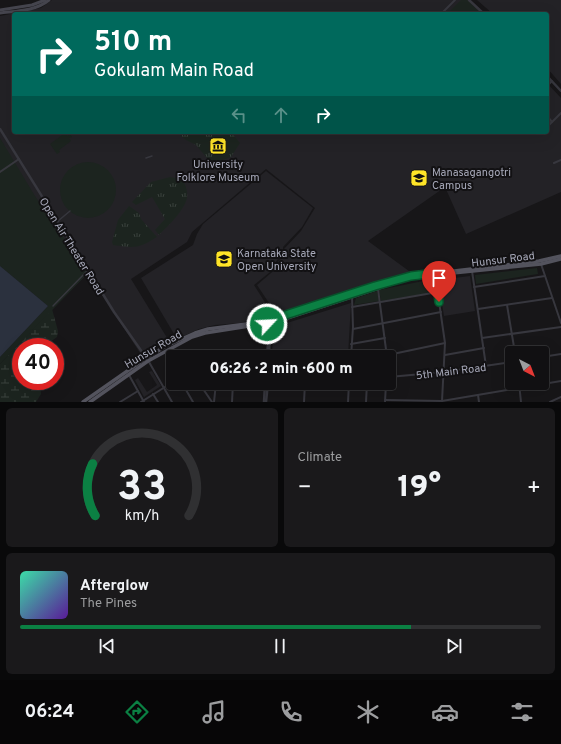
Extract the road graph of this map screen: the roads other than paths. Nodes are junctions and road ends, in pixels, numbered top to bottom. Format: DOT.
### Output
graph roads {
  1 [pos="45,0"];
  2 [pos="49,0"];
  3 [pos="455,0"];
  4 [pos="469,0"];
  5 [pos="0,10"];
  6 [pos="443,12"];
  7 [pos="482,12"];
  8 [pos="0,13"];
  9 [pos="549,78"];
  10 [pos="552,81"];
  11 [pos="549,84"];
  12 [pos="561,91"];
  13 [pos="561,113"];
  14 [pos="549,118"];
  15 [pos="552,122"];
  16 [pos="549,125"];
  17 [pos="0,129"];
  18 [pos="152,156"];
  19 [pos="146,158"];
  20 [pos="19,159"];
  21 [pos="561,160"];
  22 [pos="554,163"];
  23 [pos="0,172"];
  24 [pos="70,211"];
  25 [pos="57,222"];
  26 [pos="561,258"];
  27 [pos="540,264"];
  28 [pos="88,269"];
  29 [pos="472,270"];
  30 [pos="436,274"];
  31 [pos="544,276"];
  32 [pos="474,287"];
  33 [pos="378,288"];
  34 [pos="438,292"];
  35 [pos="352,296"];
  36 [pos="552,298"];
  37 [pos="380,302"];
  38 [pos="507,305"];
  39 [pos="53,306"];
  40 [pos="352,307"];
  41 [pos="478,309"];
  42 [pos="441,312"];
  43 [pos="275,322"];
  44 [pos="561,322"];
  45 [pos="268,323"];
  46 [pos="383,323"];
  47 [pos="561,327"];
  48 [pos="352,329"];
  49 [pos="270,330"];
  50 [pos="512,334"];
  51 [pos="385,338"];
  52 [pos="482,338"];
  53 [pos="445,343"];
  54 [pos="352,344"];
  55 [pos="513,346"];
  56 [pos="484,348"];
  57 [pos="268,350"];
  58 [pos="352,350"];
  59 [pos="386,350"];
  60 [pos="396,354"];
  61 [pos="561,354"];
  62 [pos="445,355"];
  63 [pos="549,356"];
  64 [pos="147,360"];
  65 [pos="505,363"];
  66 [pos="486,366"];
  67 [pos="444,372"];
  68 [pos="128,374"];
  69 [pos="396,376"];
  70 [pos="561,381"];
  71 [pos="549,383"];
  72 [pos="164,388"];
  73 [pos="186,390"];
  74 [pos="204,390"];
  75 [pos="215,390"];
  76 [pos="233,390"];
  77 [pos="266,390"];
  78 [pos="305,390"];
  79 [pos="349,390"];
  80 [pos="367,390"];
  81 [pos="386,390"];
  82 [pos="507,390"];
  83 [pos="519,390"];
  84 [pos="138,391"];
  85 [pos="153,394"];
  86 [pos="478,395"];
  87 [pos="561,397"];
  88 [pos="460,398"];
  89 [pos="92,400"];
  90 [pos="143,401"];
  91 [pos="385,401"];
  92 [pos="420,401"];
  93 [pos="83,402"];
  94 [pos="120,402"];
  95 [pos="158,402"];
  96 [pos="172,402"];
  97 [pos="193,402"];
  98 [pos="213,402"];
  99 [pos="232,402"];
  100 [pos="265,402"];
  101 [pos="304,402"];
  102 [pos="348,402"];
  103 [pos="366,402"];
  104 [pos="442,402"];
  105 [pos="460,402"];
  106 [pos="479,402"];
  107 [pos="521,402"];
  108 [pos="550,402"];
  1 -- 5 [label="main road"];
  2 -- 8 [label="main road"];
  3 -- 6 [label="street"];
  4 -- 7 [label="street"];
  9 -- 10 [label="street"];
  10 -- 11 [label="street"];
  10 -- 12 [label="street"];
  13 -- 15 [label="street"];
  14 -- 15 [label="street"];
  15 -- 16 [label="street"];
  17 -- 20 [label="street, Open Air Theater Road"];
  18 -- 19 [label="street"];
  20 -- 23 [label="street"];
  20 -- 25 [label="street, Open Air Theater Road"];
  21 -- 22 [label="street"];
  24 -- 25 [label="street"];
  25 -- 28 [label="street, Open Air Theater Road"];
  26 -- 27 [label="main road, Hunsur Road"];
  26 -- 29 [label="main road"];
  27 -- 29 [label="main road, Hunsur Road"];
  27 -- 31 [label="street"];
  28 -- 39 [label="street"];
  28 -- 64 [label="street, Open Air Theater Road"];
  29 -- 30 [label="main road, Hunsur Road"];
  29 -- 32 [label="street"];
  30 -- 33 [label="main road, Hunsur Road"];
  30 -- 34 [label="street"];
  30 -- 45 [label="main road"];
  31 -- 32 [label="street"];
  31 -- 36 [label="street"];
  32 -- 41 [label="street"];
  33 -- 35 [label="main road, Hunsur Road"];
  33 -- 37 [label="street"];
  34 -- 37 [label="street"];
  34 -- 42 [label="street"];
  35 -- 40 [label="street"];
  35 -- 43 [label="main road, Hunsur Road"];
  36 -- 38 [label="street"];
  36 -- 44 [label="street"];
  37 -- 40 [label="street"];
  37 -- 46 [label="street"];
  38 -- 41 [label="street"];
  38 -- 50 [label="street"];
  40 -- 48 [label="street"];
  41 -- 52 [label="street"];
  42 -- 46 [label="street"];
  42 -- 53 [label="street"];
  43 -- 45 [label="main road, Hunsur Road"];
  43 -- 49 [label="main road"];
  45 -- 49 [label="main road"];
  45 -- 64 [label="main road, Hunsur Road"];
  46 -- 48 [label="street"];
  46 -- 51 [label="street"];
  47 -- 50 [label="street"];
  48 -- 54 [label="street"];
  49 -- 57 [label="street"];
  50 -- 52 [label="street"];
  50 -- 55 [label="street"];
  51 -- 54 [label="street"];
  51 -- 59 [label="street"];
  52 -- 56 [label="street"];
  53 -- 60 [label="street"];
  53 -- 62 [label="street"];
  54 -- 58 [label="street"];
  56 -- 62 [label="street"];
  56 -- 66 [label="street"];
  61 -- 63 [label="street"];
  62 -- 67 [label="street"];
  64 -- 68 [label="main road, Hunsur Road"];
  64 -- 72 [label="street"];
  64 -- 89 [label="main road"];
  65 -- 66 [label="street, 5th Main Road"];
  66 -- 67 [label="street, 5th Main Road"];
  67 -- 69 [label="street, 5th Main Road"];
  67 -- 104 [label="street"];
  68 -- 84 [label="street"];
  68 -- 89 [label="main road, Hunsur Road"];
  70 -- 71 [label="street"];
  72 -- 85 [label="street"];
  72 -- 96 [label="street"];
  73 -- 97 [label="street"];
  74 -- 98 [label="street"];
  75 -- 98 [label="street"];
  76 -- 99 [label="street"];
  77 -- 100 [label="street"];
  78 -- 101 [label="street"];
  79 -- 102 [label="street"];
  80 -- 103 [label="street"];
  81 -- 91 [label="street"];
  82 -- 86 [label="street"];
  83 -- 107 [label="street"];
  84 -- 90 [label="street"];
  84 -- 94 [label="street"];
  85 -- 90 [label="street"];
  85 -- 95 [label="street"];
  86 -- 88 [label="street"];
  86 -- 106 [label="street"];
  87 -- 108 [label="street"];
  88 -- 104 [label="street"];
  88 -- 105 [label="street"];
  89 -- 93 [label="main road"];
  91 -- 92 [label="street"];
  92 -- 104 [label="street"];
}
